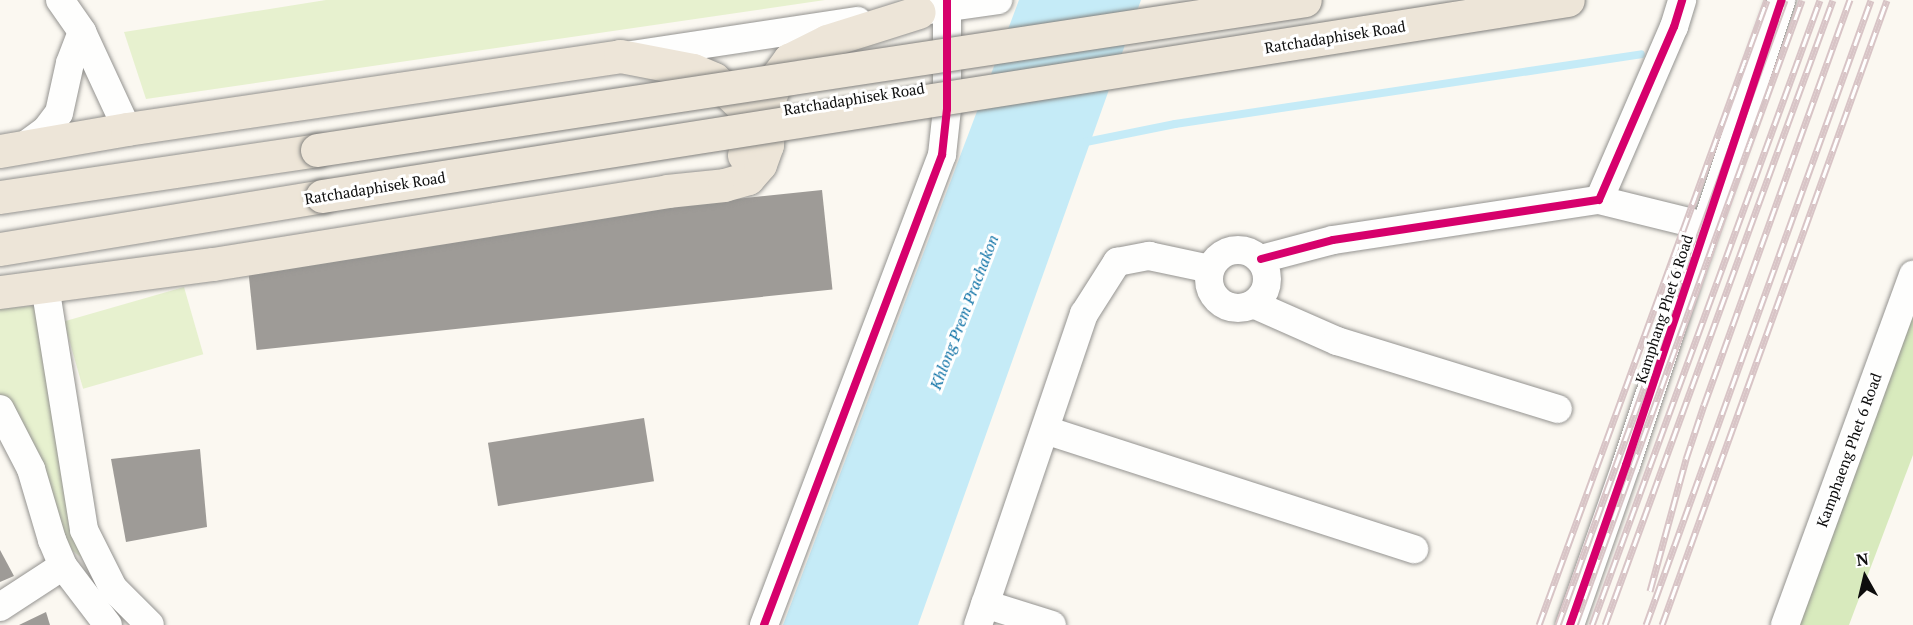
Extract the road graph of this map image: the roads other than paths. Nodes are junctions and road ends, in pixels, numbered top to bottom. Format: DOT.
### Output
graph roads {
  1 [pos="60,0"];
  2 [pos="998,0"];
  3 [pos="1305,0"];
  4 [pos="1568,0"];
  5 [pos="1682,0"];
  6 [pos="1782,0"];
  7 [pos="994,1"];
  8 [pos="938,7"];
  9 [pos="82,32"];
  10 [pos="620,56"];
  11 [pos="127,129"];
  12 [pos="12,148"];
  13 [pos="667,191"];
  14 [pos="0,197"];
  15 [pos="1599,200"];
  16 [pos="1705,226"];
  17 [pos="0,249"];
  18 [pos="1260,260"];
  19 [pos="1210,269"];
  20 [pos="1913,275"];
  21 [pos="45,286"];
  22 [pos="0,292"];
  23 [pos="1253,304"];
  24 [pos="0,409"];
  25 [pos="1558,409"];
  26 [pos="1045,430"];
  27 [pos="1414,549"];
  28 [pos="63,566"];
  29 [pos="0,607"];
  30 [pos="982,615"];
  31 [pos="108,625"];
  32 [pos="150,625"];
  33 [pos="764,625"];
  34 [pos="1052,625"];
  35 [pos="1570,625"];
  36 [pos="1785,625"];
  1 -- 9 [label="street"];
  2 -- 7 [label="street"];
  3 -- 14 [label="main road, Ratchadaphisek Road, bridge"];
  4 -- 17 [label="main road, Ratchadaphisek Road, bridge"];
  5 -- 15 [label="street"];
  6 -- 16 [label="street, Kamphang Phet 6 Road"];
  7 -- 8 [label="street"];
  8 -- 10 [label="street"];
  8 -- 13 [label="main road"];
  8 -- 33 [label="street"];
  9 -- 11 [label="street"];
  9 -- 12 [label="street"];
  10 -- 11 [label="main road"];
  10 -- 13 [label="main road"];
  11 -- 12 [label="main road"];
  13 -- 21 [label="main road"];
  15 -- 16 [label="street"];
  15 -- 18 [label="street"];
  16 -- 35 [label="street, Kamphang Phet 6 Road"];
  18 -- 19 [label="street"];
  18 -- 23 [label="street"];
  19 -- 23 [label="street"];
  19 -- 26 [label="street"];
  20 -- 36 [label="street, Kamphaeng Phet 6 Road"];
  21 -- 22 [label="main road"];
  21 -- 32 [label="street"];
  23 -- 25 [label="street"];
  24 -- 28 [label="street"];
  26 -- 27 [label="street"];
  26 -- 30 [label="street"];
  28 -- 29 [label="street"];
  28 -- 31 [label="street"];
  30 -- 34 [label="street"];
}
